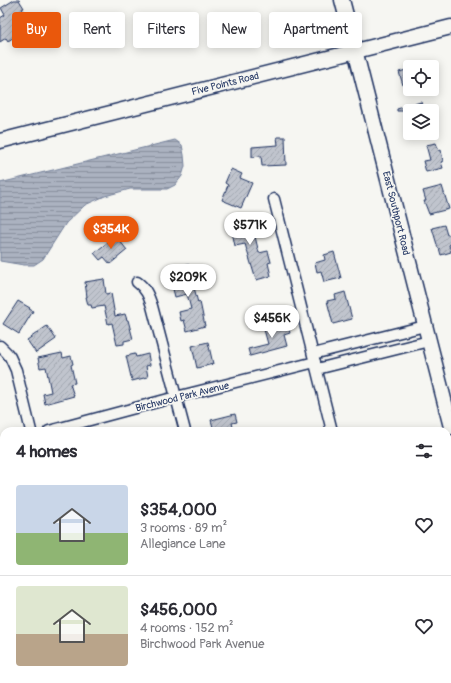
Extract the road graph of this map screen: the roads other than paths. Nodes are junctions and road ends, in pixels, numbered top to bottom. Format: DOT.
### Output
graph roads {
  1 [pos="342,0"];
  2 [pos="451,26"];
  3 [pos="356,50"];
  4 [pos="0,141"];
  5 [pos="274,199"];
  6 [pos="137,282"];
  7 [pos="425,326"];
  8 [pos="429,341"];
  9 [pos="0,346"];
  10 [pos="315,362"];
  11 [pos="176,397"];
  12 [pos="30,427"];
  13 [pos="64,427"];
  14 [pos="184,427"];
  15 [pos="331,427"];
  16 [pos="451,427"];
  1 -- 3 [label="street, East Southport Road"];
  2 -- 3 [label="street, Five Points Road"];
  3 -- 4 [label="street, Five Points Road"];
  3 -- 7 [label="street, East Southport Road"];
  5 -- 10 [label="street"];
  6 -- 11 [label="street"];
  7 -- 8 [label="street, East Southport Road"];
  7 -- 10 [label="street, Birchwood Park Avenue"];
  8 -- 10 [label="street, Birchwood Park Avenue"];
  8 -- 16 [label="street, East Southport Road"];
  9 -- 12 [label="street"];
  10 -- 11 [label="street, Birchwood Park Avenue"];
  10 -- 15 [label="street"];
  11 -- 13 [label="street, Birchwood Park Avenue"];
  11 -- 14 [label="street"];
}
